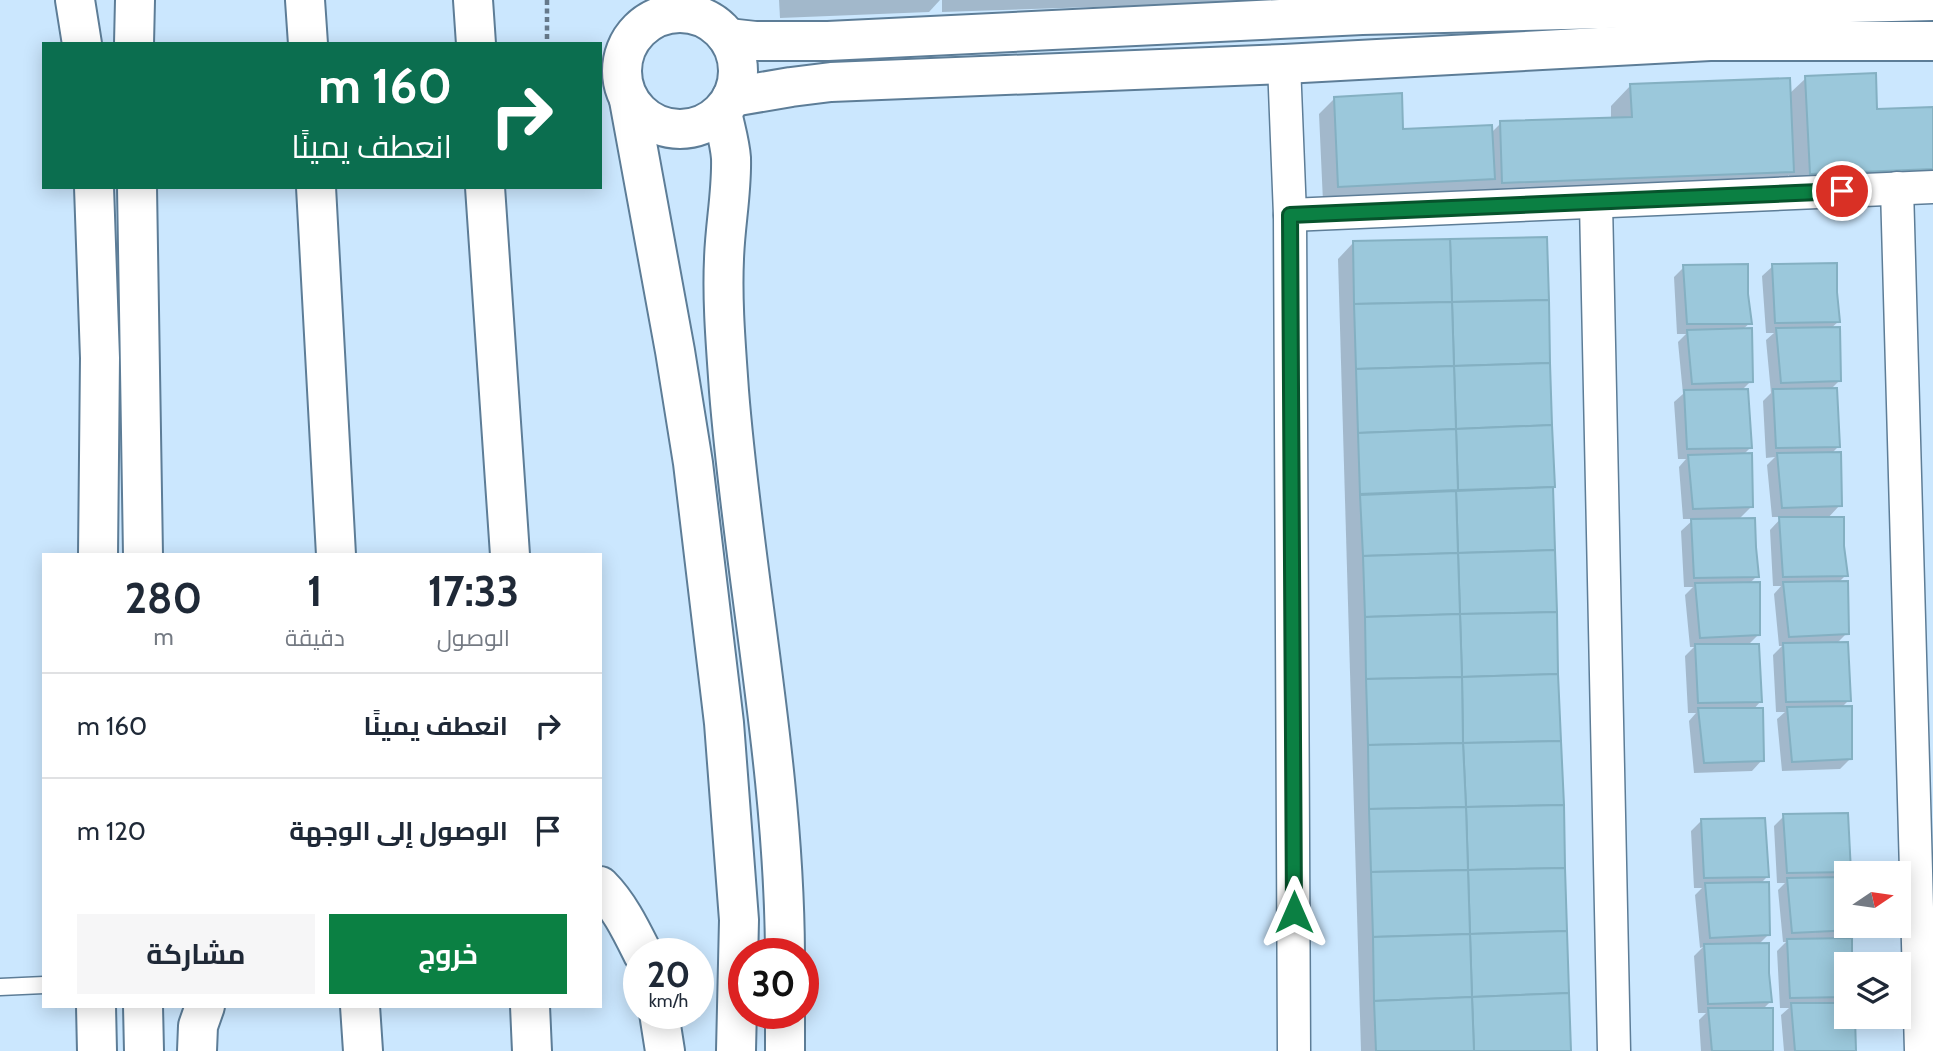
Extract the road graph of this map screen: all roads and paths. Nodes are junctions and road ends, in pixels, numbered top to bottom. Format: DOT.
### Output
graph roads {
  1 [pos="135,0"];
  2 [pos="305,0"];
  3 [pos="473,0"];
  4 [pos="547,0"];
  5 [pos="630,0"];
  6 [pos="1933,1"];
  7 [pos="1361,7"];
  8 [pos="720,21"];
  9 [pos="1710,24"];
  10 [pos="630,41"];
  11 [pos="1933,41"];
  12 [pos="134,42"];
  13 [pos="308,42"];
  14 [pos="476,42"];
  15 [pos="547,42"];
  16 [pos="1284,64"];
  17 [pos="629,100"];
  18 [pos="727,104"];
  19 [pos="1933,187"];
  20 [pos="1897,188"];
  21 [pos="94,189"];
  22 [pos="138,189"];
  23 [pos="316,189"];
  24 [pos="485,189"];
  25 [pos="1596,203"];
  26 [pos="1290,215"];
  27 [pos="98,553"];
  28 [pos="143,553"];
  29 [pos="336,553"];
  30 [pos="510,553"];
  31 [pos="602,888"];
  32 [pos="635,938"];
  33 [pos="784,938"];
  34 [pos="42,985"];
  35 [pos="0,987"];
  36 [pos="96,1008"];
  37 [pos="143,1008"];
  38 [pos="204,1008"];
  39 [pos="360,1008"];
  40 [pos="530,1008"];
  41 [pos="662,1029"];
  42 [pos="785,1029"];
  43 [pos="97,1051"];
  44 [pos="144,1051"];
  45 [pos="197,1051"];
  46 [pos="363,1051"];
  47 [pos="532,1051"];
  48 [pos="665,1051"];
  49 [pos="736,1051"];
  50 [pos="785,1051"];
  51 [pos="1294,1051"];
  52 [pos="1614,1051"];
  53 [pos="1921,1051"];
  1 -- 12 [label="main road"];
  2 -- 13 [label="main road"];
  3 -- 14 [label="main road"];
  4 -- 15 [label="path"];
  5 -- 10 [label="main road"];
  6 -- 9 [label="main road"];
  7 -- 8 [label="main road"];
  7 -- 9 [label="main road"];
  8 -- 10 [label="main road"];
  8 -- 18 [label="main road"];
  9 -- 11 [label="main road"];
  9 -- 16 [label="main road"];
  10 -- 17 [label="main road"];
  16 -- 18 [label="main road"];
  16 -- 26 [label="street"];
  17 -- 18 [label="main road"];
  17 -- 49 [label="main road"];
  18 -- 33 [label="main road"];
  19 -- 20 [label="street"];
  20 -- 25 [label="street"];
  20 -- 53 [label="street"];
  21 -- 27 [label="main road"];
  22 -- 28 [label="main road"];
  23 -- 29 [label="main road"];
  24 -- 30 [label="main road"];
  25 -- 26 [label="street"];
  25 -- 52 [label="street"];
  26 -- 51 [label="street"];
  31 -- 32 [label="main road"];
  34 -- 35 [label="lane"];
  36 -- 43 [label="main road"];
  37 -- 44 [label="main road"];
  38 -- 45 [label="main road"];
  39 -- 46 [label="main road"];
  40 -- 47 [label="main road"];
  41 -- 48 [label="main road"];
  42 -- 50 [label="main road"];
}
